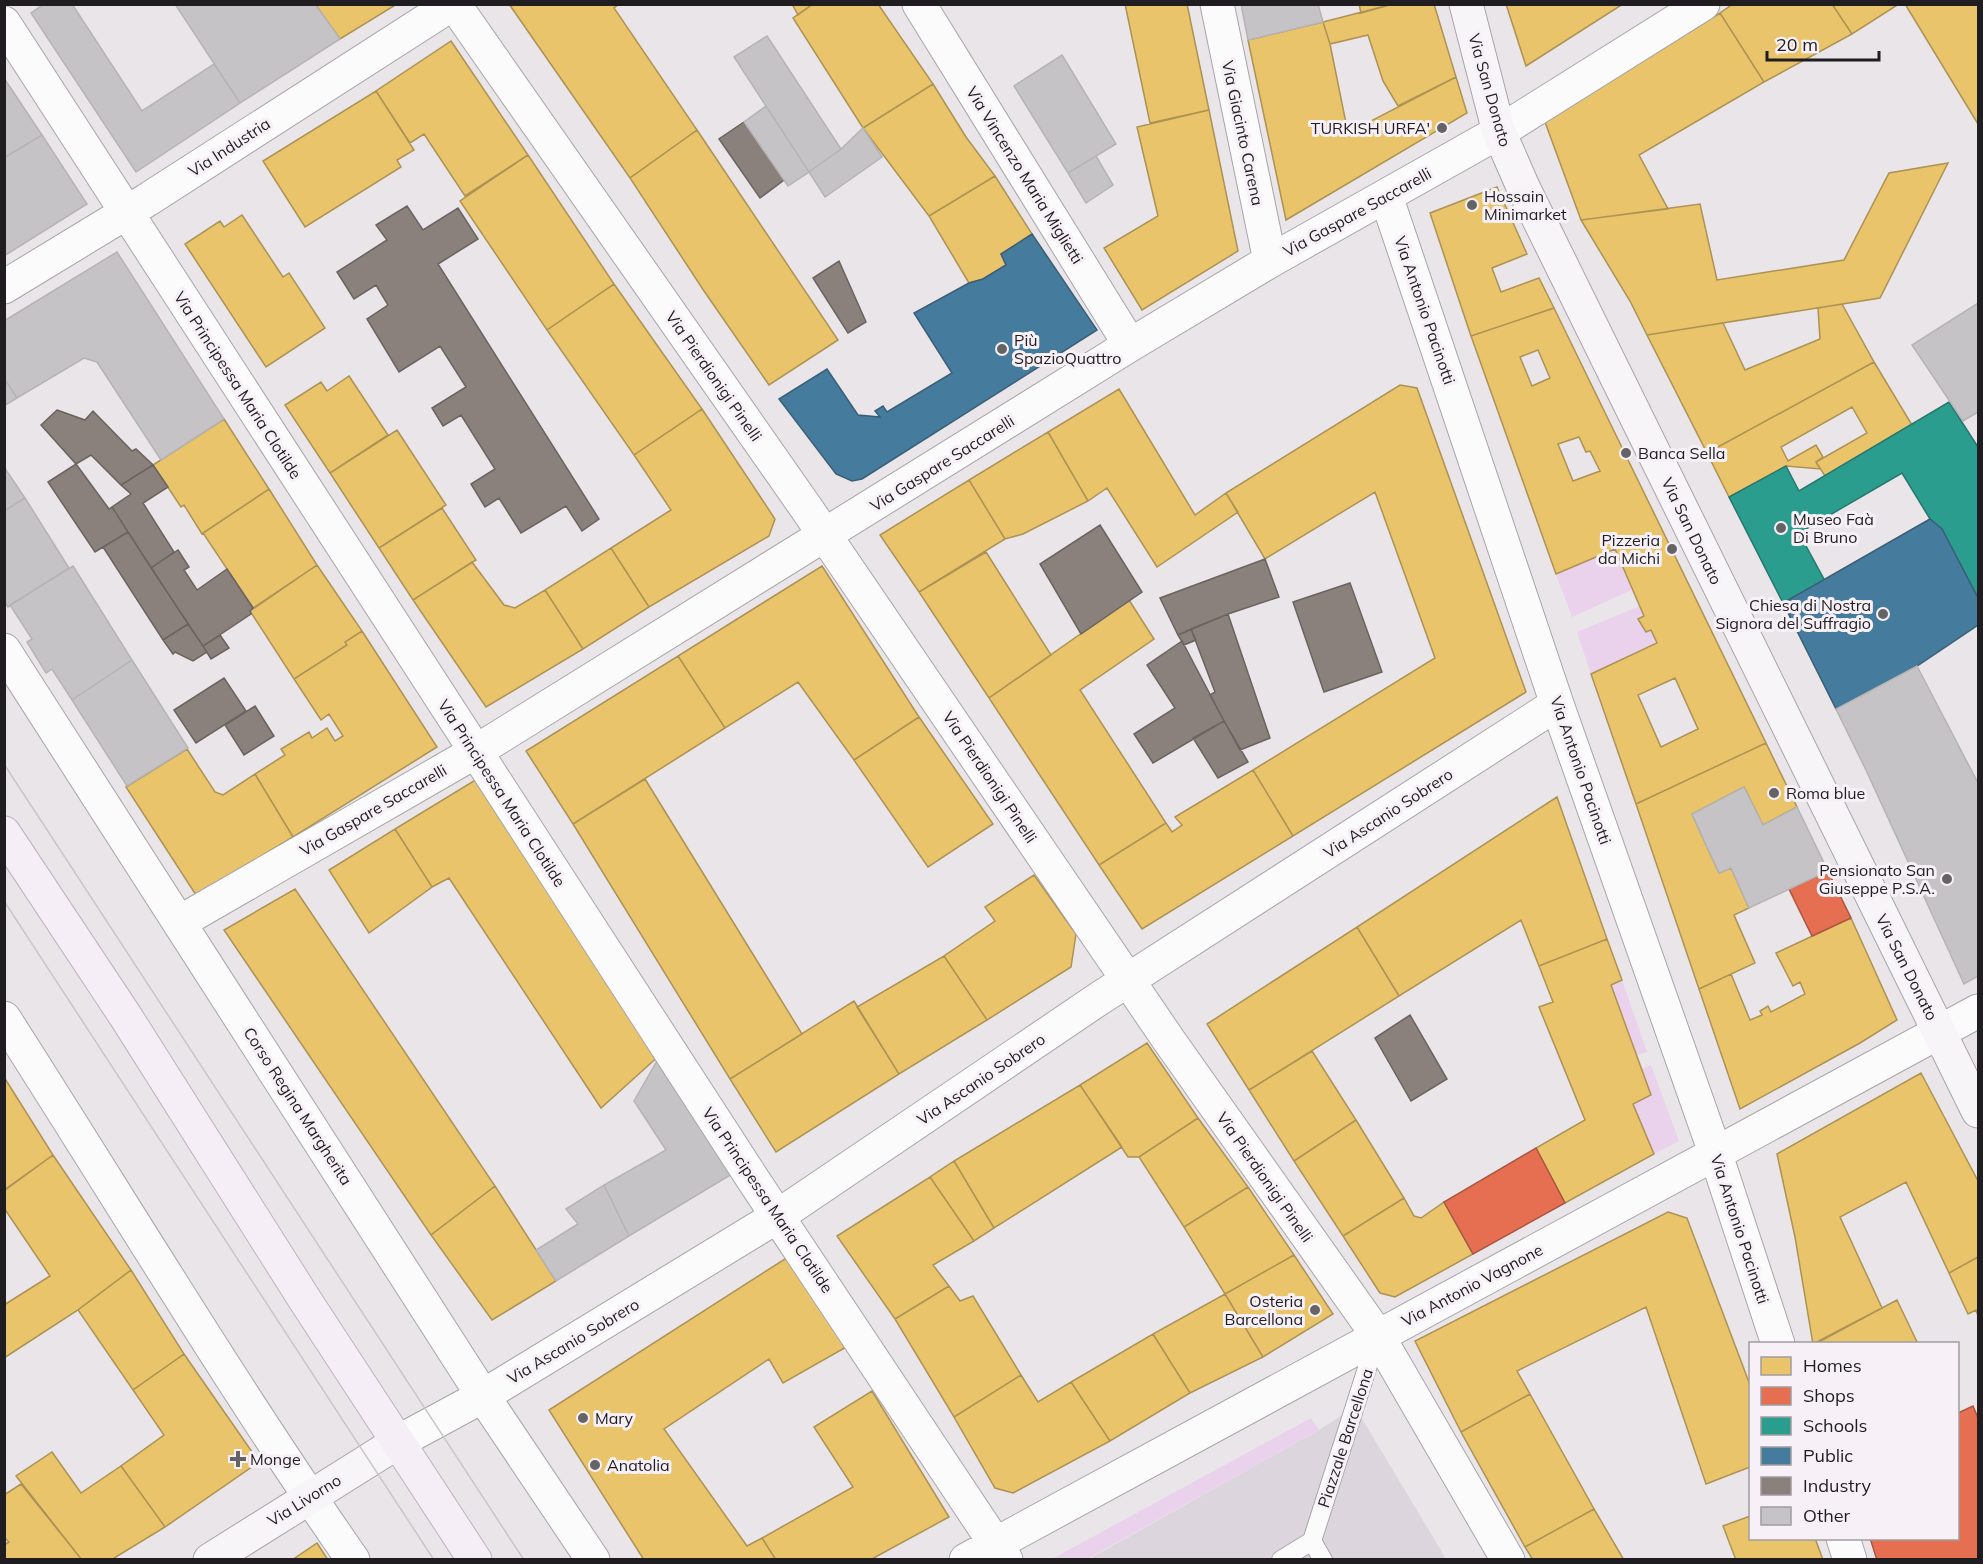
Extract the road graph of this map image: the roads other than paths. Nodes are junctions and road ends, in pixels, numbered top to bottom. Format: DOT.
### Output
graph roads {
  1 [pos="453,4"];
  2 [pos="919,4"];
  3 [pos="1217,4"];
  4 [pos="1466,4"];
  5 [pos="1703,4"];
  6 [pos="4,22"];
  7 [pos="1499,132"];
  8 [pos="1386,196"];
  9 [pos="126,213"];
  10 [pos="1270,261"];
  11 [pos="4,286"];
  12 [pos="1130,345"];
  13 [pos="825,535"];
  14 [pos="4,650"];
  15 [pos="1557,704"];
  16 [pos="475,752"];
  17 [pos="4,833"];
  18 [pos="180,922"];
  19 [pos="1129,980"];
  20 [pos="1978,1011"];
  21 [pos="7,1028"];
  22 [pos="1940,1032"];
  23 [pos="1978,1111"];
  24 [pos="1716,1155"];
  25 [pos="778,1216"];
  26 [pos="1378,1336"];
  27 [pos="1777,1342"];
  28 [pos="483,1396"];
  29 [pos="398,1442"];
  30 [pos="309,1497"];
  31 [pos="1843,1540"];
  32 [pos="1312,1541"];
  33 [pos="1001,1551"];
  34 [pos="210,1560"];
  35 [pos="353,1560"];
  36 [pos="475,1560"];
  37 [pos="593,1560"];
  38 [pos="966,1560"];
  39 [pos="1281,1560"];
  40 [pos="1323,1560"];
  41 [pos="1508,1560"];
  42 [pos="1850,1560"];
  1 -- 9 [label="street, Via Industria"];
  1 -- 13 [label="street, Via Pierdionigi Pinelli"];
  2 -- 12 [label="street, Via Vincenzo Maria Miglietti"];
  3 -- 10 [label="street, Via Giacinto Carena"];
  4 -- 7 [label="street, Via San Donato"];
  5 -- 7 [label="street, Via Gaspare Saccarelli"];
  6 -- 9 [label="street, Via Principessa Maria Clotilde"];
  7 -- 8 [label="street, Via Gaspare Saccarelli"];
  7 -- 22 [label="street, Via San Donato"];
  8 -- 10 [label="street, Via Gaspare Saccarelli"];
  8 -- 15 [label="street, Via Antonio Pacinotti"];
  9 -- 11 [label="street, Via Industria"];
  9 -- 16 [label="street, Via Principessa Maria Clotilde"];
  10 -- 12 [label="street, Via Gaspare Saccarelli"];
  12 -- 13 [label="street, Via Gaspare Saccarelli"];
  13 -- 16 [label="street, Via Gaspare Saccarelli"];
  13 -- 19 [label="street, Via Pierdionigi Pinelli"];
  14 -- 18 [label="street, Corso Regina Margherita"];
  15 -- 19 [label="street, Via Ascanio Sobrero"];
  15 -- 24 [label="street, Via Antonio Pacinotti"];
  16 -- 18 [label="street, Via Gaspare Saccarelli"];
  16 -- 25 [label="street, Via Principessa Maria Clotilde"];
  17 -- 29 [label="main road"];
  18 -- 28 [label="street, Corso Regina Margherita"];
  19 -- 25 [label="street, Via Ascanio Sobrero"];
  19 -- 26 [label="street, Via Pierdionigi Pinelli"];
  20 -- 22 [label="street, Via Antonio Vagnone"];
  21 -- 30 [label="street"];
  22 -- 23 [label="street, Via San Donato"];
  22 -- 24 [label="street, Via Antonio Vagnone"];
  24 -- 26 [label="street, Via Antonio Vagnone"];
  24 -- 27 [label="street, Via Antonio Pacinotti"];
  25 -- 28 [label="street, Via Ascanio Sobrero"];
  25 -- 33 [label="street, Via Principessa Maria Clotilde"];
  26 -- 32 [label="lane, Piazzale Barcellona"];
  26 -- 33 [label="street, Via Antonio Vagnone"];
  26 -- 41 [label="street, Via Pierdionigi Pinelli"];
  28 -- 29 [label="street, Via Ascanio Sobrero"];
  28 -- 37 [label="street, Corso Regina Margherita"];
  29 -- 30 [label="street, Via Livorno"];
  29 -- 36 [label="main road"];
  30 -- 34 [label="street, Via Livorno"];
  30 -- 35 [label="street"];
  31 -- 42 [label="street"];
  32 -- 39 [label="lane"];
  32 -- 40 [label="lane"];
  33 -- 38 [label="street, Via Antonio Vagnone"];
}
